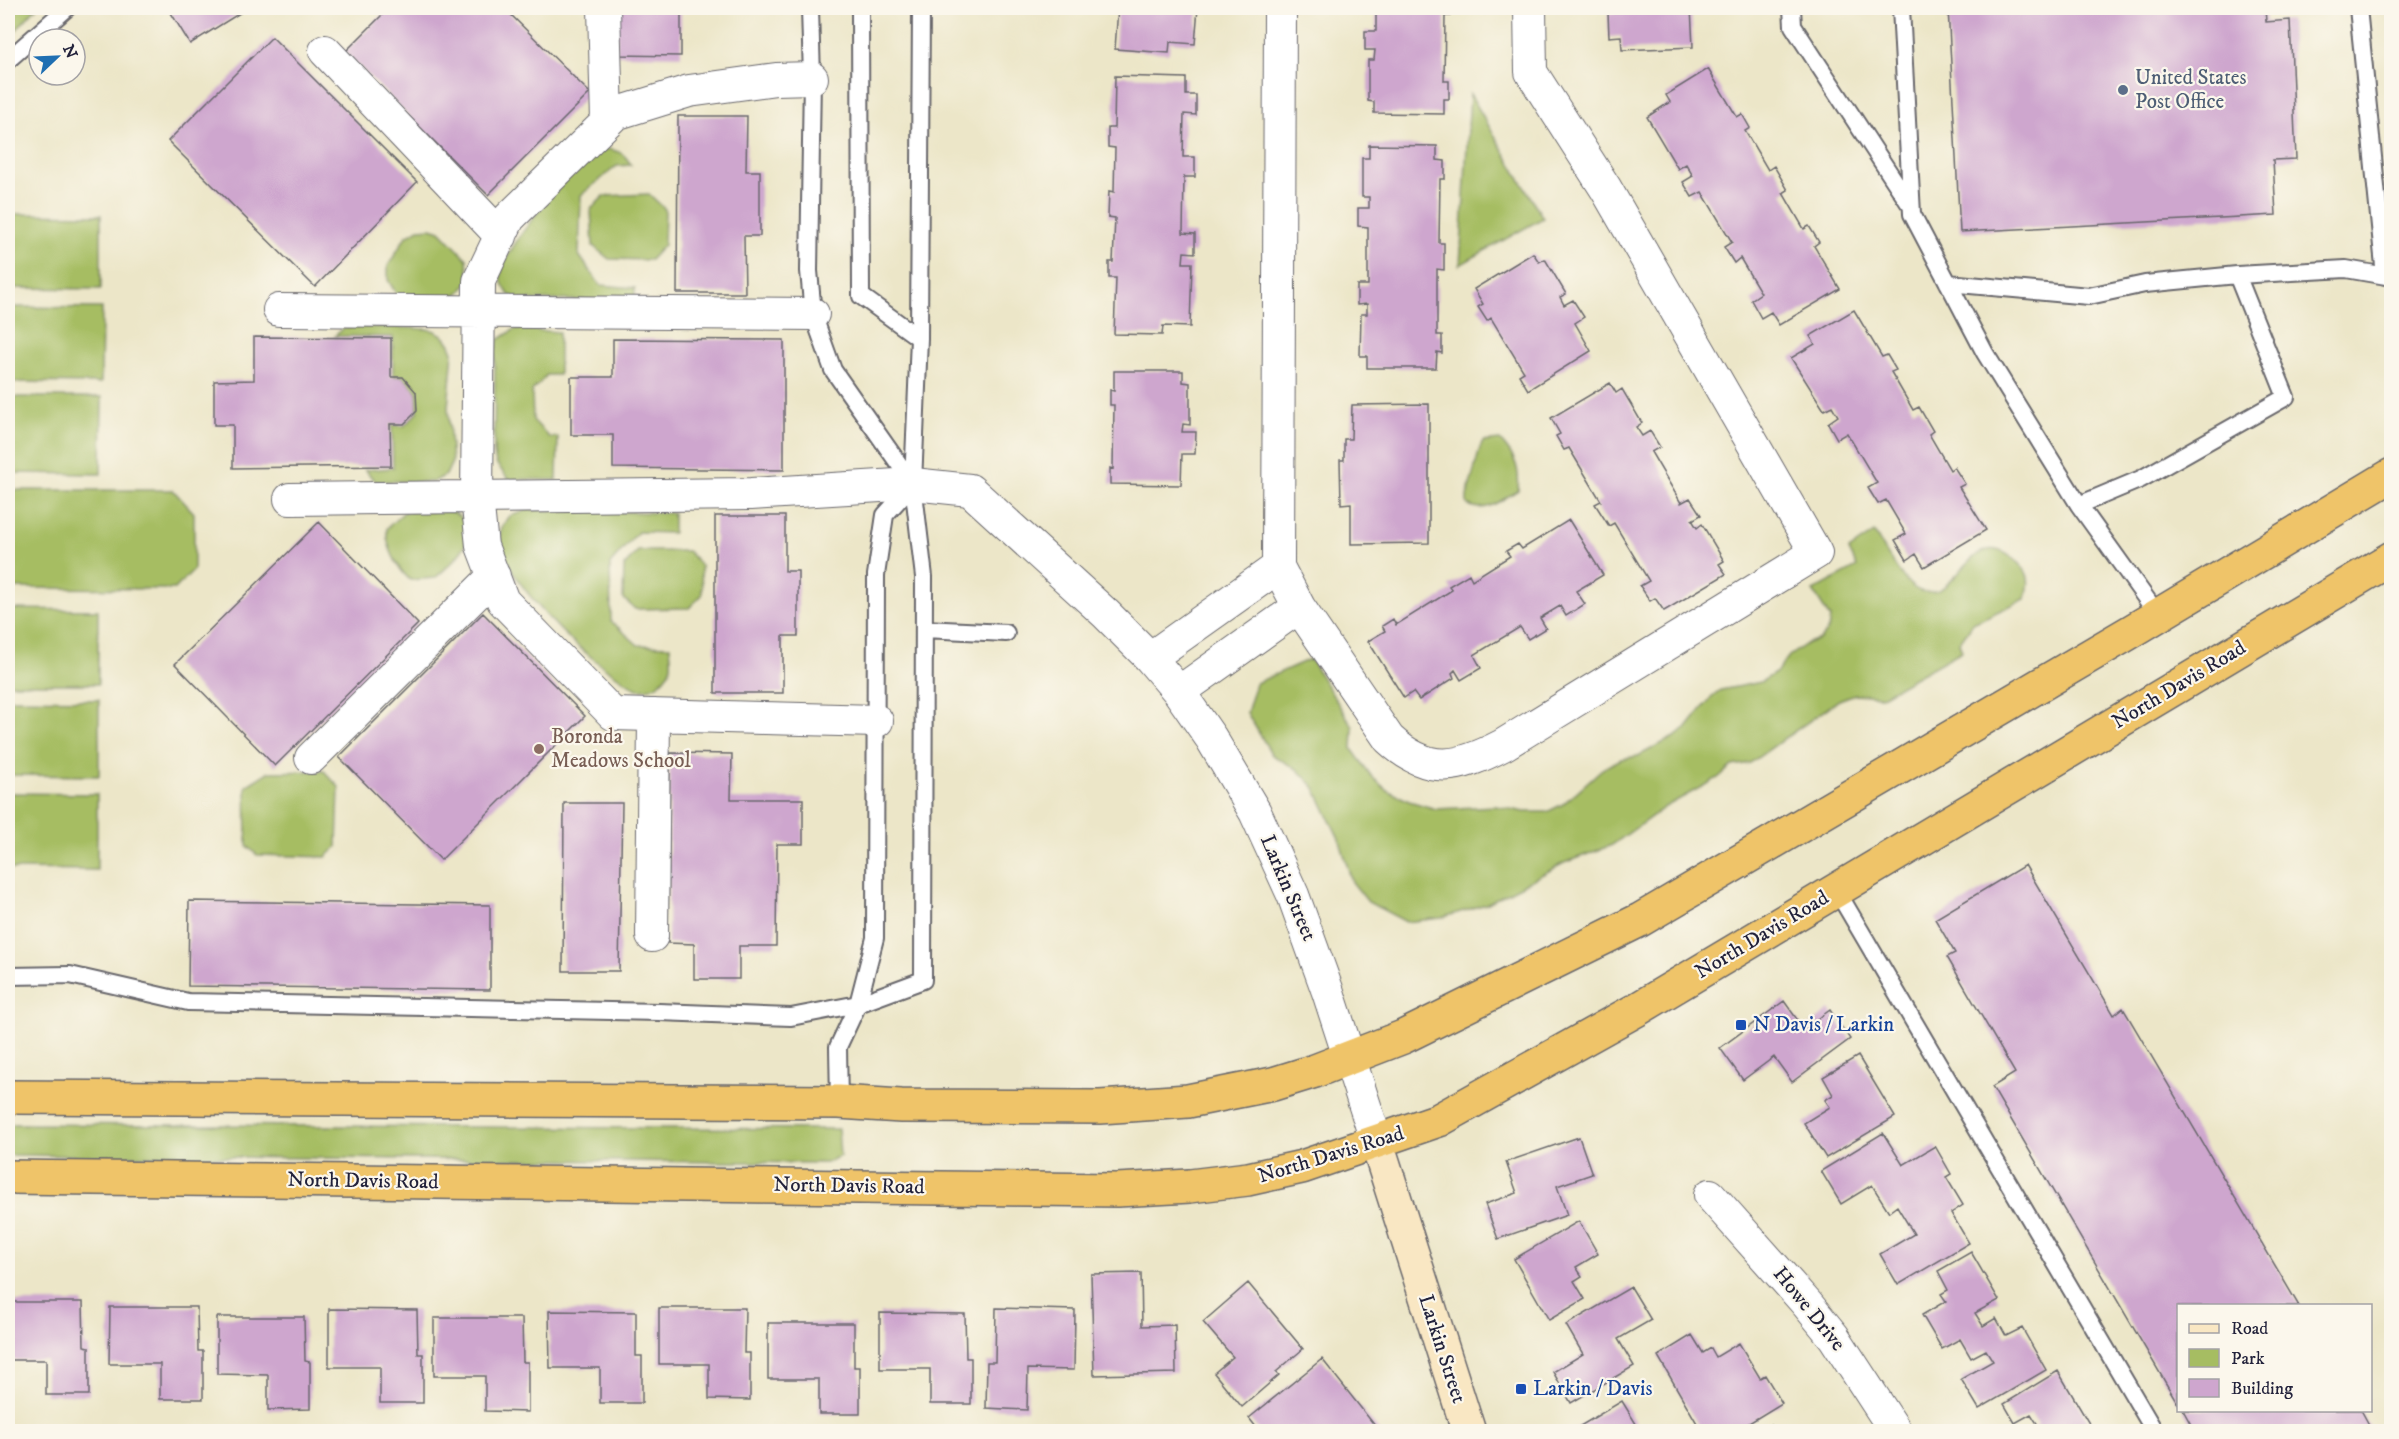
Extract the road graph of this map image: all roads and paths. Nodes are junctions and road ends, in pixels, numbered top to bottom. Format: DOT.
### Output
graph roads {
  1 [pos="67,8"];
  2 [pos="604,8"];
  3 [pos="810,8"];
  4 [pos="860,8"];
  5 [pos="921,8"];
  6 [pos="1280,8"];
  7 [pos="1530,8"];
  8 [pos="1792,8"];
  9 [pos="1900,8"];
  10 [pos="2358,8"];
  11 [pos="325,51"];
  12 [pos="8,60"];
  13 [pos="812,78"];
  14 [pos="607,121"];
  15 [pos="1910,205"];
  16 [pos="501,236"];
  17 [pos="2237,275"];
  18 [pos="2388,276"];
  19 [pos="1948,283"];
  20 [pos="279,310"];
  21 [pos="479,312"];
  22 [pos="813,314"];
  23 [pos="919,338"];
  24 [pos="2391,475"];
  25 [pos="913,484"];
  26 [pos="477,497"];
  27 [pos="290,499"];
  28 [pos="2079,505"];
  29 [pos="2391,558"];
  30 [pos="1278,567"];
  31 [pos="494,576"];
  32 [pos="1299,607"];
  33 [pos="2158,615"];
  34 [pos="924,629"];
  35 [pos="1006,633"];
  36 [pos="1150,658"];
  37 [pos="1179,692"];
  38 [pos="654,715"];
  39 [pos="877,721"];
  40 [pos="311,758"];
  41 [pos="1837,891"];
  42 [pos="652,936"];
  43 [pos="8,976"];
  44 [pos="858,1004"];
  45 [pos="1350,1058"];
  46 [pos="8,1097"];
  47 [pos="839,1102"];
  48 [pos="1377,1143"];
  49 [pos="8,1177"];
  50 [pos="1710,1195"];
  51 [pos="1469,1431"];
  52 [pos="1896,1431"];
  53 [pos="2155,1431"];
  1 -- 12 [label="lane"];
  2 -- 14 [label="street"];
  3 -- 13 [label="lane"];
  4 -- 23 [label="lane"];
  5 -- 23 [label="lane"];
  6 -- 30 [label="street"];
  7 -- 32 [label="street"];
  8 -- 15 [label="lane"];
  9 -- 15 [label="lane"];
  10 -- 18 [label="lane"];
  11 -- 16 [label="street"];
  13 -- 14 [label="street"];
  13 -- 22 [label="lane"];
  14 -- 16 [label="street"];
  15 -- 19 [label="lane"];
  16 -- 21 [label="street"];
  17 -- 18 [label="lane"];
  17 -- 19 [label="lane"];
  17 -- 28 [label="lane"];
  19 -- 28 [label="lane"];
  20 -- 21 [label="street"];
  21 -- 22 [label="street"];
  21 -- 26 [label="street"];
  22 -- 25 [label="lane"];
  23 -- 25 [label="lane"];
  24 -- 33 [label="highway"];
  25 -- 26 [label="street, Larkin Street"];
  25 -- 34 [label="lane"];
  25 -- 36 [label="street, Larkin Street"];
  25 -- 39 [label="lane"];
  26 -- 27 [label="street, Larkin Street"];
  26 -- 31 [label="street"];
  28 -- 33 [label="lane"];
  29 -- 41 [label="highway, North Davis Road"];
  30 -- 32 [label="street"];
  30 -- 36 [label="street"];
  31 -- 38 [label="street"];
  31 -- 40 [label="street"];
  32 -- 37 [label="street"];
  33 -- 45 [label="highway"];
  34 -- 35 [label="lane"];
  34 -- 44 [label="lane"];
  36 -- 37 [label="street, Larkin Street"];
  37 -- 45 [label="street, Larkin Street"];
  38 -- 39 [label="street"];
  38 -- 42 [label="street"];
  39 -- 44 [label="lane"];
  41 -- 48 [label="highway, North Davis Road"];
  41 -- 53 [label="lane"];
  43 -- 44 [label="lane"];
  44 -- 47 [label="lane"];
  45 -- 47 [label="highway"];
  45 -- 48 [label="street, Larkin Street"];
  46 -- 47 [label="highway"];
  48 -- 49 [label="highway, North Davis Road"];
  48 -- 51 [label="street, Larkin Street"];
  50 -- 52 [label="street, Howe Drive"];
}
